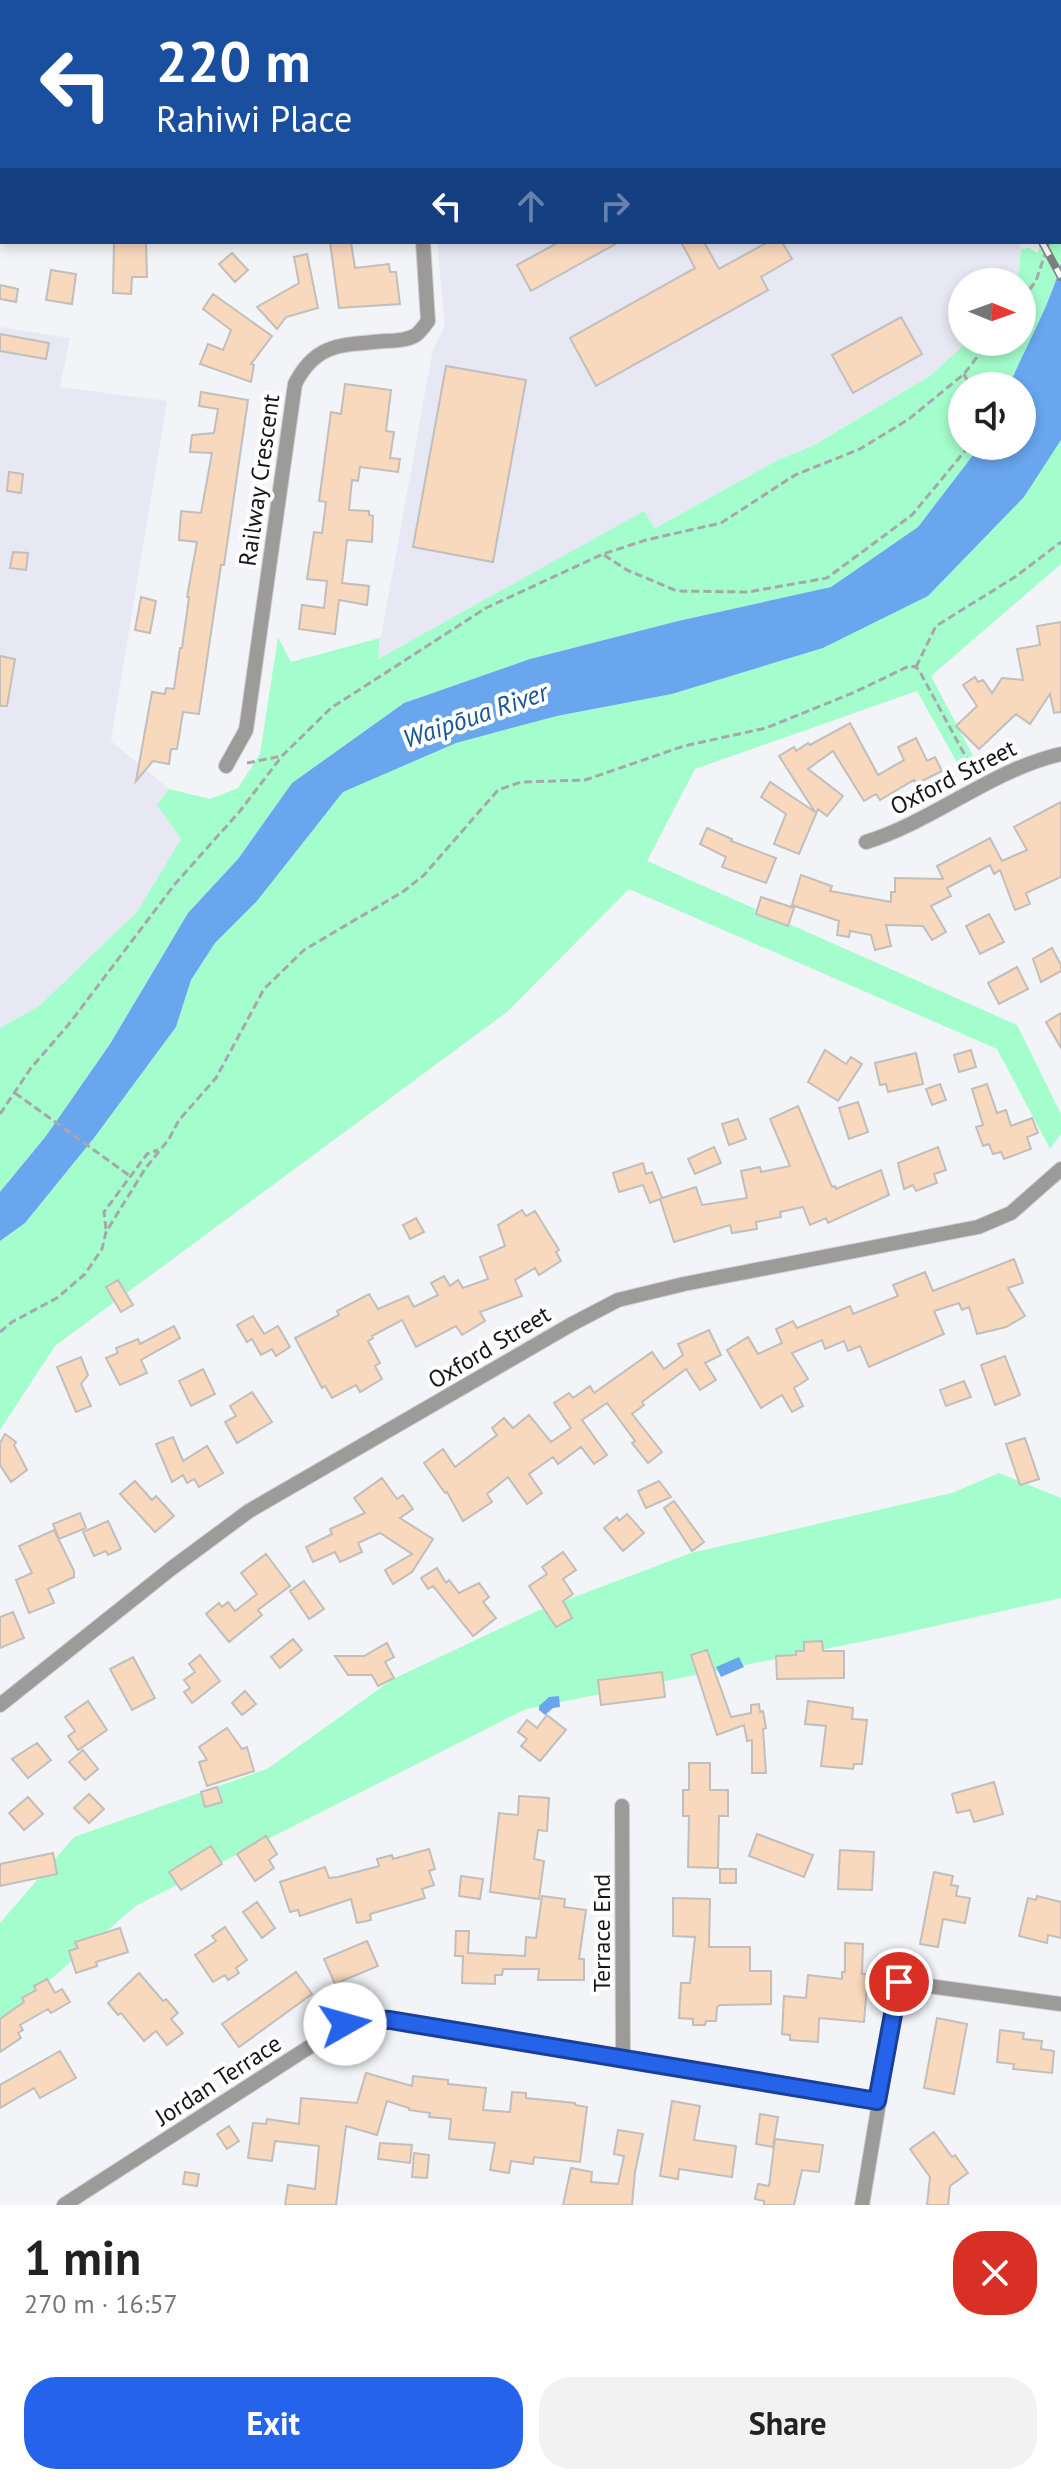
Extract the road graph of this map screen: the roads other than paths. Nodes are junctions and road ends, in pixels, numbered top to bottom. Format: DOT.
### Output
graph roads {
  1 [pos="423,244"];
  2 [pos="1061,754"];
  3 [pos="226,766"];
  4 [pos="866,842"];
  5 [pos="1061,1169"];
  6 [pos="0,1705"];
  7 [pos="622,1806"];
  8 [pos="1061,2004"];
  9 [pos="623,2059"];
  10 [pos="877,2101"];
  11 [pos="64,2205"];
  12 [pos="862,2205"];
  1 -- 3 [label="street, Railway Crescent"];
  2 -- 4 [label="street, Oxford Street"];
  5 -- 6 [label="street, Oxford Street"];
  7 -- 9 [label="street, Terrace End"];
  8 -- 10 [label="street"];
  9 -- 10 [label="street, Jordan Terrace"];
  9 -- 11 [label="street, Jordan Terrace"];
  10 -- 12 [label="street"];
}
